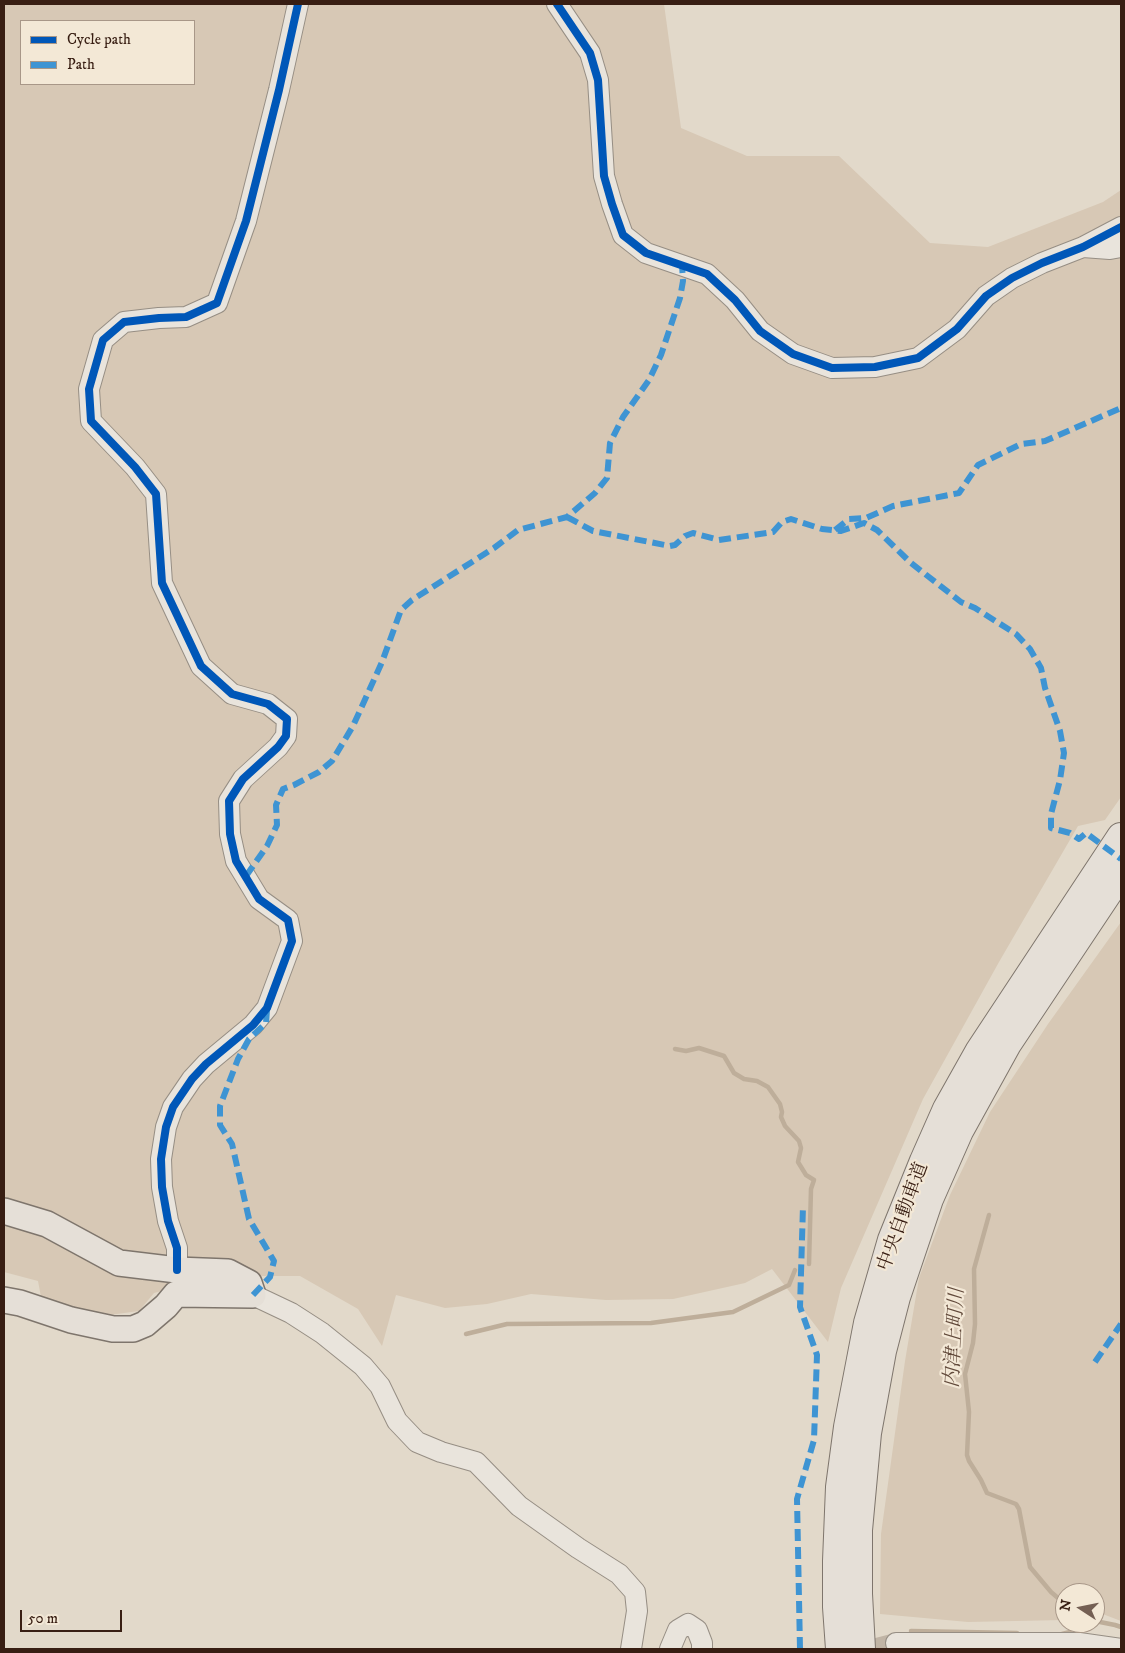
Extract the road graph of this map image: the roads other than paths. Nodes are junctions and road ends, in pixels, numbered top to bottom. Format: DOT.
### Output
graph roads {
  1 [pos="298,4"];
  2 [pos="557,4"];
  3 [pos="1121,227"];
  4 [pos="1083,247"];
  5 [pos="1121,247"];
  6 [pos="1121,837"];
  7 [pos="1121,873"];
  8 [pos="4,1211"];
  9 [pos="177,1270"];
  10 [pos="253,1295"];
  11 [pos="4,1300"];
  12 [pos="896,1643"];
  13 [pos="631,1649"];
  14 [pos="670,1649"];
  15 [pos="702,1649"];
  16 [pos="840,1649"];
  17 [pos="861,1649"];
  18 [pos="1121,1649"];
  1 -- 9 [label="street"];
  2 -- 4 [label="street"];
  3 -- 4 [label="street"];
  4 -- 5 [label="street"];
  6 -- 16 [label="highway, 中央自動車道"];
  7 -- 17 [label="highway, 中央自動車道"];
  8 -- 9 [label="main road"];
  9 -- 10 [label="main road"];
  10 -- 11 [label="main road"];
  10 -- 13 [label="street"];
  12 -- 18 [label="street"];
  14 -- 15 [label="street"];
}
